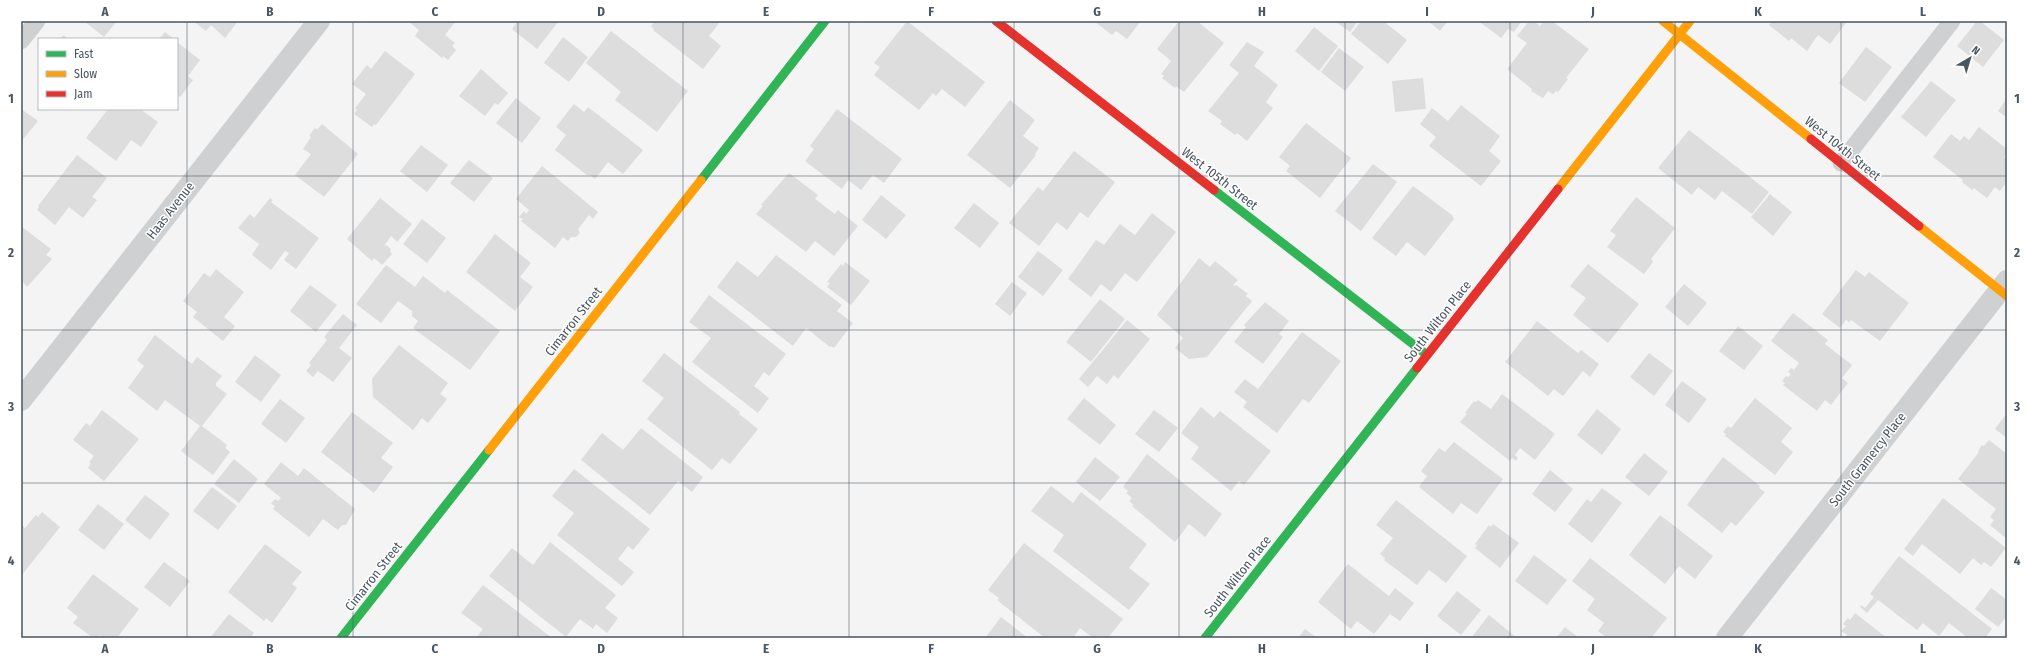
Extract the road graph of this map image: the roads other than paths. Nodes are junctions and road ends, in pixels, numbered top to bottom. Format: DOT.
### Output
graph roads {
  1 [pos="37,21"];
  2 [pos="319,21"];
  3 [pos="825,21"];
  4 [pos="996,21"];
  5 [pos="1664,21"];
  6 [pos="1690,21"];
  7 [pos="1952,21"];
  8 [pos="1680,34"];
  9 [pos="21,41"];
  10 [pos="1841,163"];
  11 [pos="2005,289"];
  12 [pos="1427,355"];
  13 [pos="21,400"];
  14 [pos="341,638"];
  15 [pos="1205,638"];
  16 [pos="1727,638"];
  1 -- 9 [label="lane"];
  2 -- 13 [label="street, Haas Avenue"];
  3 -- 14 [label="street, Cimarron Street"];
  4 -- 12 [label="street, West 105th Street"];
  5 -- 8 [label="street, West 104th Street"];
  6 -- 8 [label="street, South Wilton Place"];
  7 -- 10 [label="lane"];
  8 -- 10 [label="street, West 104th Street"];
  8 -- 12 [label="street, South Wilton Place"];
  10 -- 11 [label="street, West 104th Street"];
  11 -- 16 [label="street, South Gramercy Place"];
  12 -- 15 [label="street, South Wilton Place"];
}
